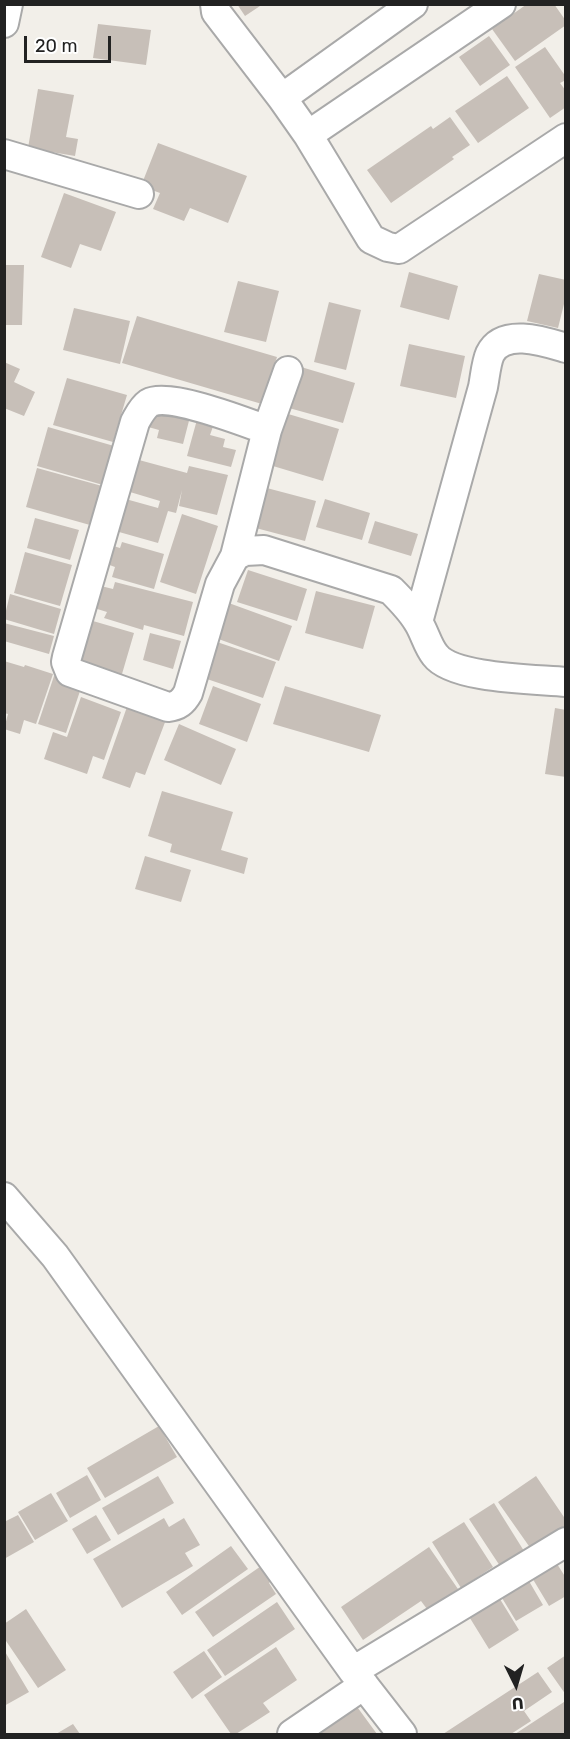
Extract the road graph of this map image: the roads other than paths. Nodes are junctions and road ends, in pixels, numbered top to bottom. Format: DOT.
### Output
graph roads {
  1 [pos="8,4"];
  2 [pos="215,4"];
  3 [pos="413,4"];
  4 [pos="501,4"];
  5 [pos="4,22"];
  6 [pos="282,98"];
  7 [pos="308,135"];
  8 [pos="566,138"];
  9 [pos="4,154"];
  10 [pos="139,194"];
  11 [pos="566,348"];
  12 [pos="288,371"];
  13 [pos="267,430"];
  14 [pos="235,556"];
  15 [pos="418,622"];
  16 [pos="566,682"];
  17 [pos="6,1202"];
  18 [pos="566,1542"];
  19 [pos="359,1678"];
  20 [pos="292,1734"];
  21 [pos="402,1734"];
  1 -- 5 [label="street"];
  2 -- 6 [label="street"];
  3 -- 6 [label="street"];
  4 -- 7 [label="street"];
  6 -- 7 [label="street"];
  7 -- 8 [label="street"];
  9 -- 10 [label="street"];
  11 -- 15 [label="street"];
  12 -- 13 [label="street"];
  13 -- 14 [label="street"];
  13 -- 14 [label="street"];
  14 -- 15 [label="street"];
  15 -- 16 [label="street"];
  17 -- 19 [label="street"];
  18 -- 19 [label="street"];
  19 -- 20 [label="street"];
  19 -- 21 [label="street"];
}
